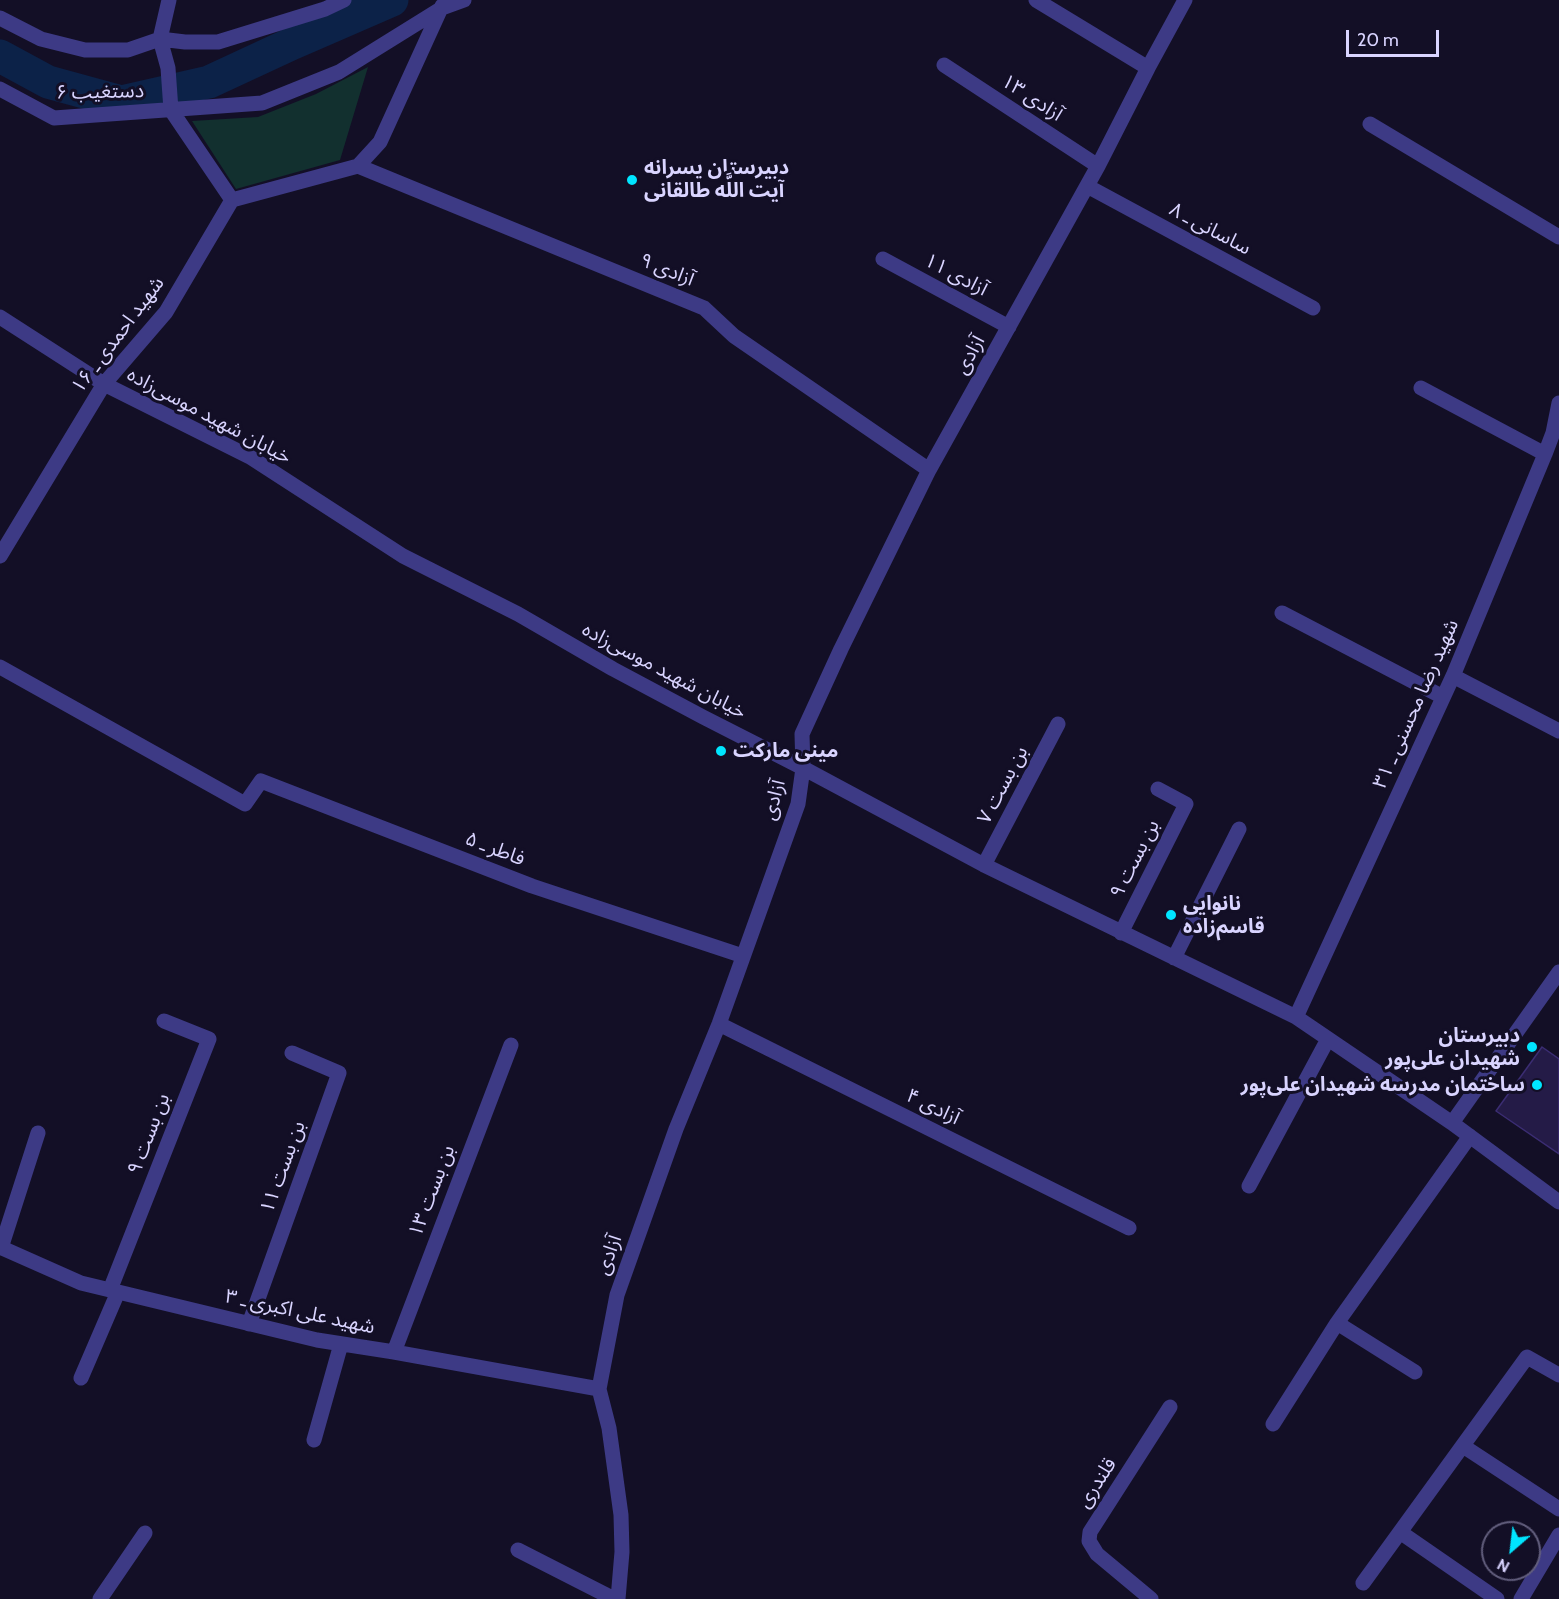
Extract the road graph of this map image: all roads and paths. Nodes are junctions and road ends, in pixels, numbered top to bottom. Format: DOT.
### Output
graph roads {
  1 [pos="169,0"];
  2 [pos="344,0"];
  3 [pos="464,0"];
  4 [pos="1036,0"];
  5 [pos="1185,0"];
  6 [pos="442,4"];
  7 [pos="0,18"];
  8 [pos="160,39"];
  9 [pos="944,65"];
  10 [pos="1148,68"];
  11 [pos="0,88"];
  12 [pos="171,110"];
  13 [pos="1370,124"];
  14 [pos="358,166"];
  15 [pos="1098,166"];
  16 [pos="1087,186"];
  17 [pos="232,200"];
  18 [pos="1559,237"];
  19 [pos="883,259"];
  20 [pos="1313,308"];
  21 [pos="0,316"];
  22 [pos="1009,327"];
  23 [pos="104,384"];
  24 [pos="1421,388"];
  25 [pos="1559,403"];
  26 [pos="1556,434"];
  27 [pos="1545,454"];
  28 [pos="929,470"];
  29 [pos="0,556"];
  30 [pos="1282,613"];
  31 [pos="0,667"];
  32 [pos="1454,676"];
  33 [pos="1443,697"];
  34 [pos="1058,724"];
  35 [pos="1559,731"];
  36 [pos="803,768"];
  37 [pos="1158,789"];
  38 [pos="1239,829"];
  39 [pos="984,865"];
  40 [pos="1121,933"];
  41 [pos="743,956"];
  42 [pos="1174,958"];
  43 [pos="1559,972"];
  44 [pos="1296,1017"];
  45 [pos="164,1021"];
  46 [pos="719,1024"];
  47 [pos="1328,1039"];
  48 [pos="511,1045"];
  49 [pos="292,1053"];
  50 [pos="1452,1123"];
  51 [pos="38,1133"];
  52 [pos="1470,1136"];
  53 [pos="1248,1186"];
  54 [pos="1559,1202"];
  55 [pos="1129,1228"];
  56 [pos="1,1247"];
  57 [pos="114,1291"];
  58 [pos="249,1323"];
  59 [pos="1337,1323"];
  60 [pos="341,1344"];
  61 [pos="394,1352"];
  62 [pos="1415,1372"];
  63 [pos="1559,1375"];
  64 [pos="81,1378"];
  65 [pos="599,1389"];
  66 [pos="1170,1407"];
  67 [pos="1274,1424"];
  68 [pos="314,1440"];
  69 [pos="1463,1446"];
  70 [pos="1559,1509"];
  71 [pos="1400,1532"];
  72 [pos="145,1533"];
  73 [pos="1559,1535"];
  74 [pos="518,1550"];
  75 [pos="1363,1583"];
  76 [pos="1527,1597"];
  77 [pos="100,1599"];
  78 [pos="616,1599"];
  79 [pos="1151,1599"];
  80 [pos="1497,1599"];
  1 -- 8 [label="street"];
  2 -- 8 [label="street"];
  3 -- 6 [label="street, دستغیب ۶"];
  4 -- 10 [label="street"];
  5 -- 10 [label="street, آزادی"];
  6 -- 12 [label="street, دستغیب ۶"];
  6 -- 14 [label="street"];
  7 -- 8 [label="street"];
  8 -- 12 [label="street"];
  9 -- 15 [label="street, آزادی ۱۳"];
  10 -- 15 [label="street, آزادی"];
  11 -- 12 [label="street, دستغیب ۶"];
  12 -- 17 [label="street"];
  13 -- 18 [label="street"];
  14 -- 17 [label="street"];
  14 -- 28 [label="street, آزادی ۹"];
  15 -- 16 [label="street, آزادی"];
  16 -- 20 [label="street, ساسانی ـ ۸"];
  16 -- 22 [label="street, آزادی"];
  17 -- 23 [label="street, شهید احمدی ـ ۱۶"];
  19 -- 22 [label="street, آزادی ۱۱"];
  21 -- 23 [label="street, خیابان شهید موسی‌زاده"];
  22 -- 28 [label="street, آزادی"];
  23 -- 29 [label="street, شهید احمدی ـ ۱۶"];
  23 -- 36 [label="street, خیابان شهید موسی‌زاده"];
  24 -- 27 [label="street"];
  25 -- 26 [label="street, شهید رضا محسنی ـ ۳۱"];
  26 -- 27 [label="street, شهید رضا محسنی ـ ۳۱"];
  27 -- 32 [label="street, شهید رضا محسنی ـ ۳۱"];
  28 -- 36 [label="street, آزادی"];
  30 -- 33 [label="street"];
  31 -- 41 [label="street, فاطر ـ ۵"];
  32 -- 33 [label="street, شهید رضا محسنی ـ ۳۱"];
  32 -- 35 [label="street"];
  33 -- 44 [label="street, شهید رضا محسنی ـ ۳۱"];
  34 -- 39 [label="street, بن بست ۷"];
  36 -- 39 [label="street, خیابان شهید موسی‌زاده"];
  36 -- 41 [label="street, آزادی"];
  37 -- 40 [label="street, بن بست ۹"];
  38 -- 42 [label="street"];
  39 -- 40 [label="street, خیابان شهید موسی‌زاده"];
  40 -- 42 [label="street, خیابان شهید موسی‌زاده"];
  41 -- 46 [label="street, آزادی"];
  42 -- 44 [label="street, خیابان شهید موسی‌زاده"];
  43 -- 50 [label="street"];
  44 -- 47 [label="street, خیابان شهید موسی‌زاده"];
  45 -- 57 [label="street, بن بست ۹"];
  46 -- 55 [label="street, آزادی ۴"];
  46 -- 65 [label="street, آزادی"];
  47 -- 50 [label="street, خیابان شهید موسی‌زاده"];
  47 -- 53 [label="street"];
  48 -- 61 [label="street, بن بست ۱۳"];
  49 -- 58 [label="street, بن بست ۱۱"];
  50 -- 52 [label="street, خیابان شهید موسی‌زاده"];
  51 -- 56 [label="street"];
  52 -- 54 [label="street, خیابان شهید موسی‌زاده"];
  52 -- 59 [label="street"];
  56 -- 57 [label="street, شهید علی اکبری ـ ۳"];
  57 -- 58 [label="street, شهید علی اکبری ـ ۳"];
  57 -- 64 [label="street"];
  58 -- 60 [label="street, شهید علی اکبری ـ ۳"];
  59 -- 62 [label="street"];
  59 -- 67 [label="street"];
  60 -- 61 [label="street, شهید علی اکبری ـ ۳"];
  60 -- 68 [label="street"];
  61 -- 65 [label="street, شهید علی اکبری ـ ۳"];
  63 -- 69 [label="street"];
  65 -- 78 [label="street, آزادی"];
  66 -- 79 [label="street, قلندری"];
  69 -- 70 [label="street"];
  69 -- 71 [label="street"];
  71 -- 75 [label="street"];
  71 -- 80 [label="street"];
  72 -- 77 [label="street"];
  73 -- 76 [label="street"];
  74 -- 78 [label="street"];
}
